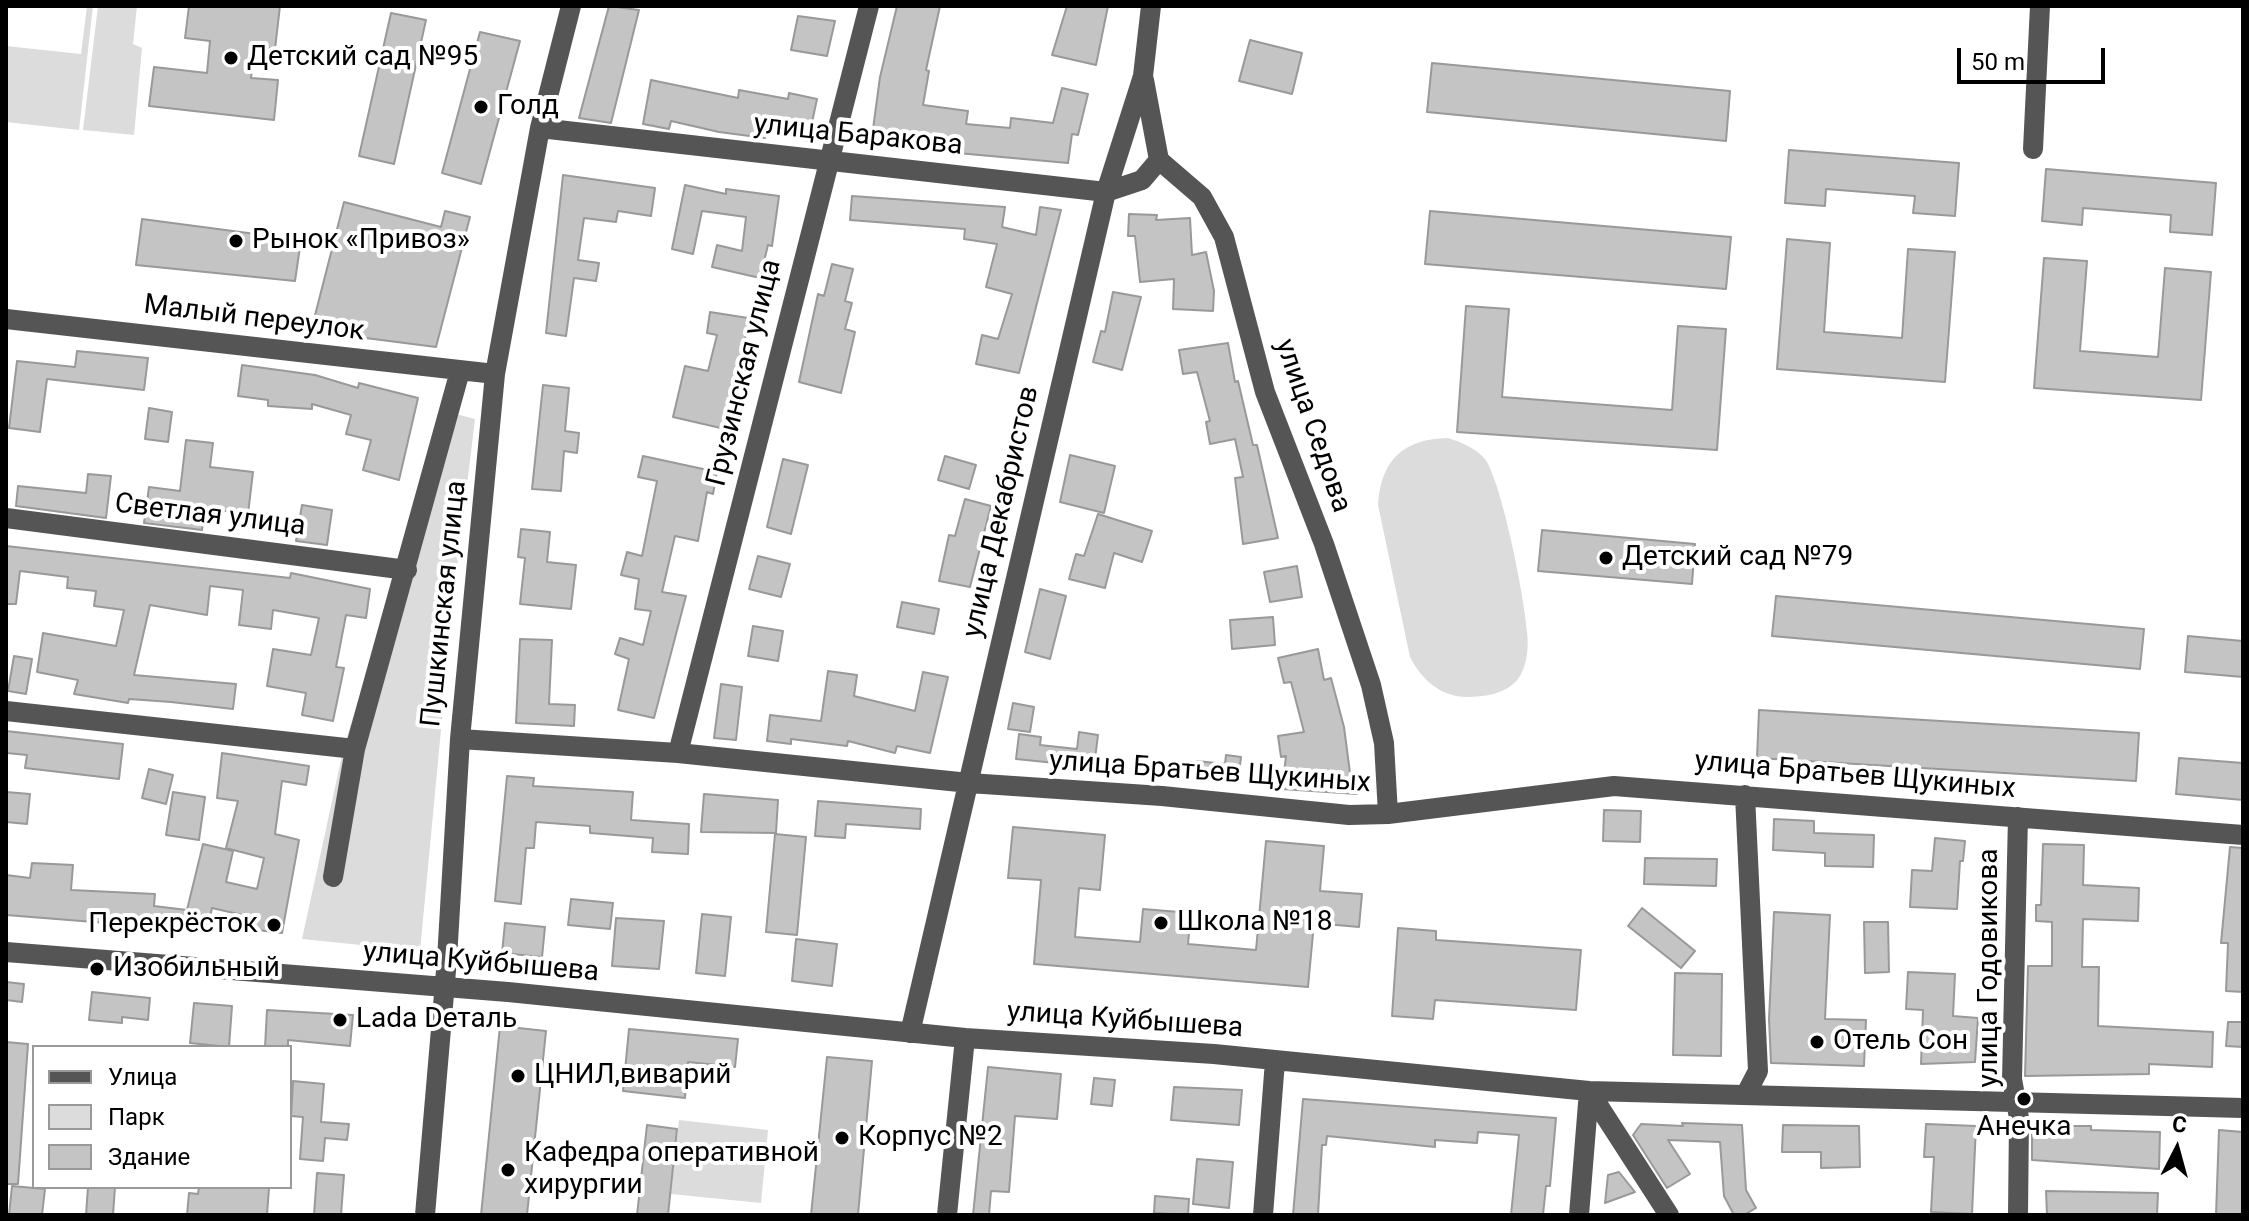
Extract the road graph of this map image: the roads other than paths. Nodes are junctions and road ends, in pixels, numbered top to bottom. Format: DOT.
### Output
graph roads {
  1 [pos="571,6"];
  2 [pos="869,6"];
  3 [pos="1151,6"];
  4 [pos="2040,6"];
  5 [pos="1143,76"];
  6 [pos="540,128"];
  7 [pos="2033,149"];
  8 [pos="828,160"];
  9 [pos="1159,160"];
  10 [pos="1106,192"];
  11 [pos="6,319"];
  12 [pos="460,371"];
  13 [pos="495,374"];
  14 [pos="6,518"];
  15 [pos="407,570"];
  16 [pos="6,711"];
  17 [pos="460,739"];
  18 [pos="355,749"];
  19 [pos="678,753"];
  20 [pos="969,783"];
  21 [pos="1745,795"];
  22 [pos="1388,814"];
  23 [pos="2018,817"];
  24 [pos="2243,835"];
  25 [pos="333,877"];
  26 [pos="6,952"];
  27 [pos="444,987"];
  28 [pos="910,1033"];
  29 [pos="965,1038"];
  30 [pos="1275,1061"];
  31 [pos="1589,1091"];
  32 [pos="1746,1094"];
  33 [pos="2017,1099"];
  34 [pos="2243,1108"];
  35 [pos="425,1215"];
  36 [pos="947,1215"];
  37 [pos="1263,1215"];
  38 [pos="1579,1215"];
  39 [pos="1669,1215"];
  40 [pos="2018,1215"];
  1 -- 6 [label="street, Пушкинская улица"];
  2 -- 8 [label="street, Грузинская улица"];
  3 -- 5 [label="street, улица Декабристов"];
  4 -- 7 [label="street"];
  5 -- 9 [label="street"];
  5 -- 10 [label="street, улица Декабристов"];
  6 -- 8 [label="street, улица Баракова"];
  6 -- 13 [label="street, Пушкинская улица"];
  8 -- 10 [label="street, улица Баракова"];
  8 -- 19 [label="street, Грузинская улица"];
  9 -- 10 [label="street, улица Баракова"];
  9 -- 22 [label="street, улица Седова"];
  10 -- 20 [label="street, улица Декабристов"];
  11 -- 12 [label="street, Малый переулок"];
  12 -- 13 [label="street, Малый переулок"];
  12 -- 15 [label="street"];
  13 -- 17 [label="street, Пушкинская улица"];
  14 -- 15 [label="street, Светлая улица"];
  15 -- 18 [label="street"];
  16 -- 18 [label="street"];
  17 -- 19 [label="street, улица Братьев Щукиных"];
  17 -- 27 [label="street, Пушкинская улица"];
  18 -- 25 [label="street"];
  19 -- 20 [label="street, улица Братьев Щукиных"];
  20 -- 22 [label="street, улица Братьев Щукиных"];
  20 -- 28 [label="street, улица Декабристов"];
  21 -- 22 [label="street, улица Братьев Щукиных"];
  21 -- 23 [label="street, улица Братьев Щукиных"];
  21 -- 32 [label="street"];
  23 -- 24 [label="street, улица Братьев Щукиных"];
  23 -- 33 [label="street, улица Годовикова"];
  26 -- 27 [label="street, улица Куйбышева"];
  27 -- 28 [label="street, улица Куйбышева"];
  27 -- 35 [label="street, Пушкинская улица"];
  28 -- 29 [label="street, улица Куйбышева"];
  29 -- 30 [label="street, улица Куйбышева"];
  29 -- 36 [label="street"];
  30 -- 31 [label="street, улица Куйбышева"];
  30 -- 37 [label="street"];
  31 -- 32 [label="street, улица Куйбышева"];
  31 -- 38 [label="street"];
  31 -- 39 [label="street"];
  32 -- 33 [label="street, улица Куйбышева"];
  33 -- 34 [label="street, улица Куйбышева"];
  33 -- 40 [label="street, улица Годовикова"];
}
